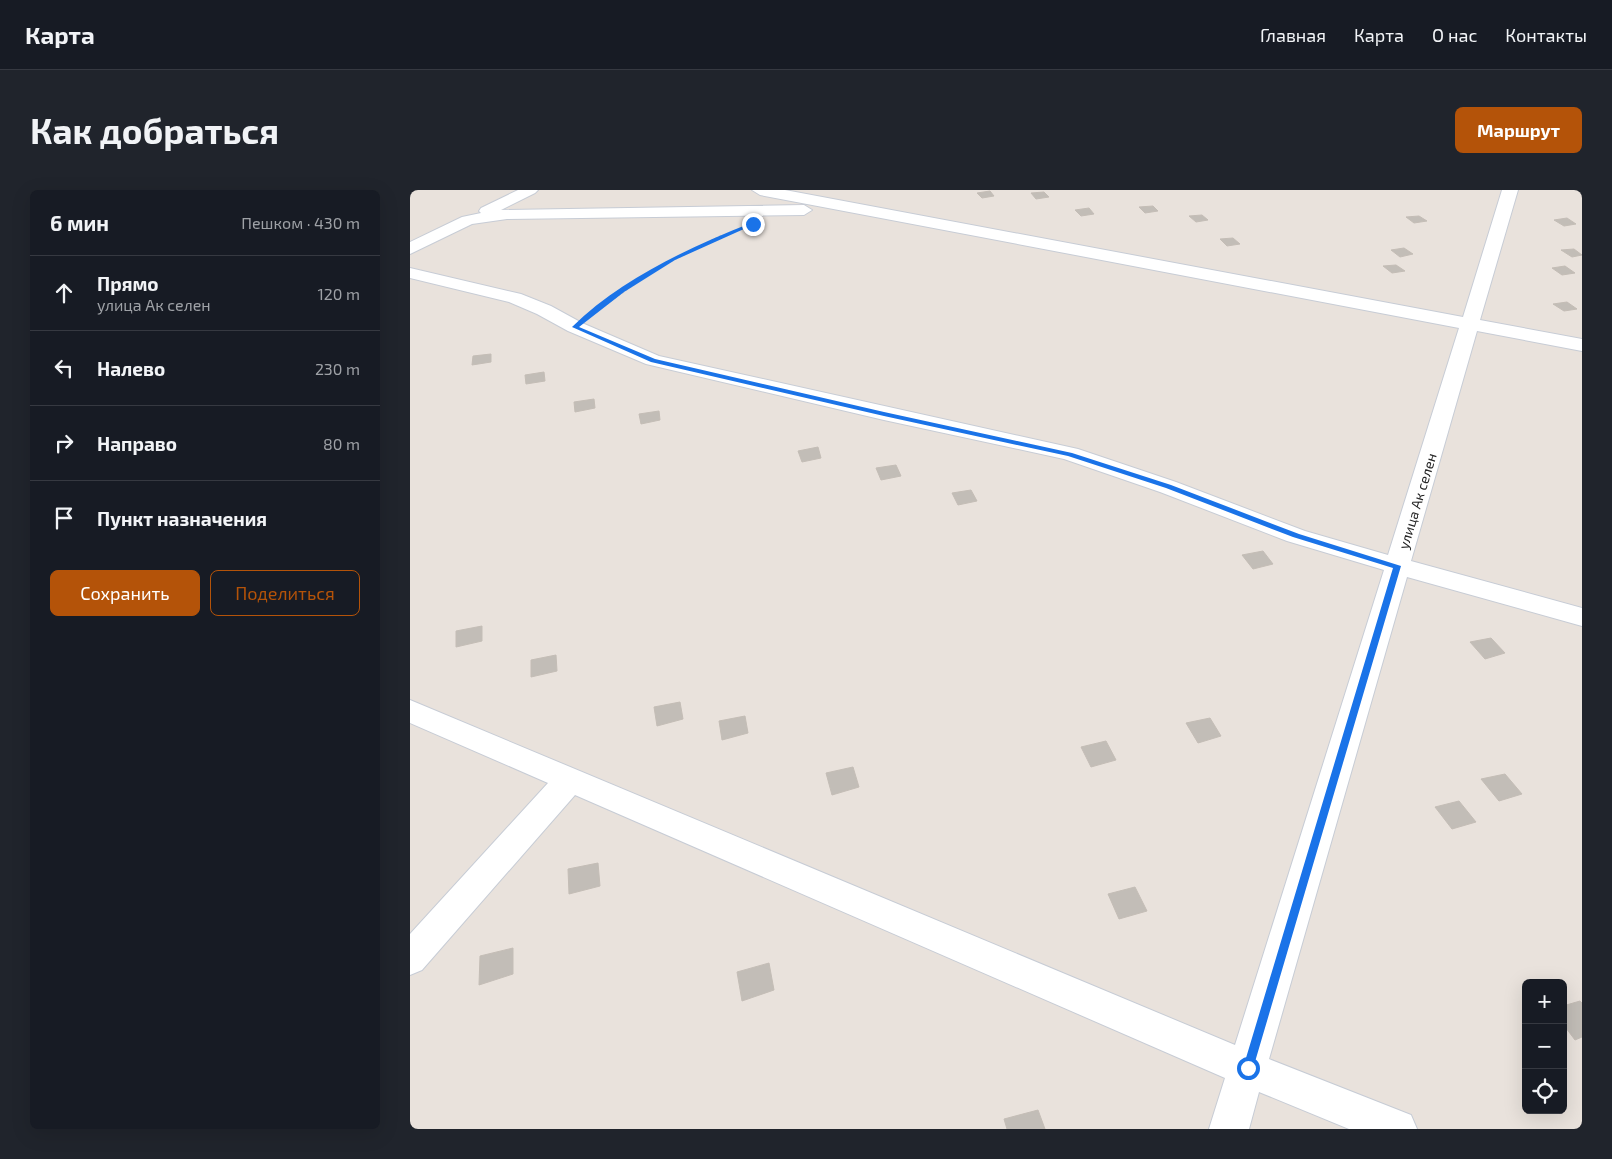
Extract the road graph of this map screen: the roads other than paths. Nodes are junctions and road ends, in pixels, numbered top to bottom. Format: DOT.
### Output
graph roads {
  1 [pos="530,190"];
  2 [pos="760,190"];
  3 [pos="1510,190"];
  4 [pos="863,209"];
  5 [pos="468,220"];
  6 [pos="410,249"];
  7 [pos="410,273"];
  8 [pos="1470,324"];
  9 [pos="1582,345"];
  10 [pos="1398,566"];
  11 [pos="1582,617"];
  12 [pos="410,712"];
  13 [pos="570,780"];
  14 [pos="410,959"];
  15 [pos="1248,1068"];
  16 [pos="1230,1129"];
  17 [pos="1397,1129"];
  1 -- 5 [label="street"];
  2 -- 4 [label="street"];
  3 -- 8 [label="street, улица Ак селен"];
  4 -- 5 [label="street"];
  4 -- 8 [label="street"];
  5 -- 6 [label="street"];
  7 -- 10 [label="street"];
  8 -- 9 [label="street"];
  8 -- 10 [label="street, улица Ак селен"];
  10 -- 11 [label="street"];
  10 -- 15 [label="street, улица Ак селен"];
  12 -- 13 [label="street"];
  13 -- 14 [label="street"];
  13 -- 15 [label="street"];
  15 -- 16 [label="street, улица Ак селен"];
  15 -- 17 [label="street"];
}
